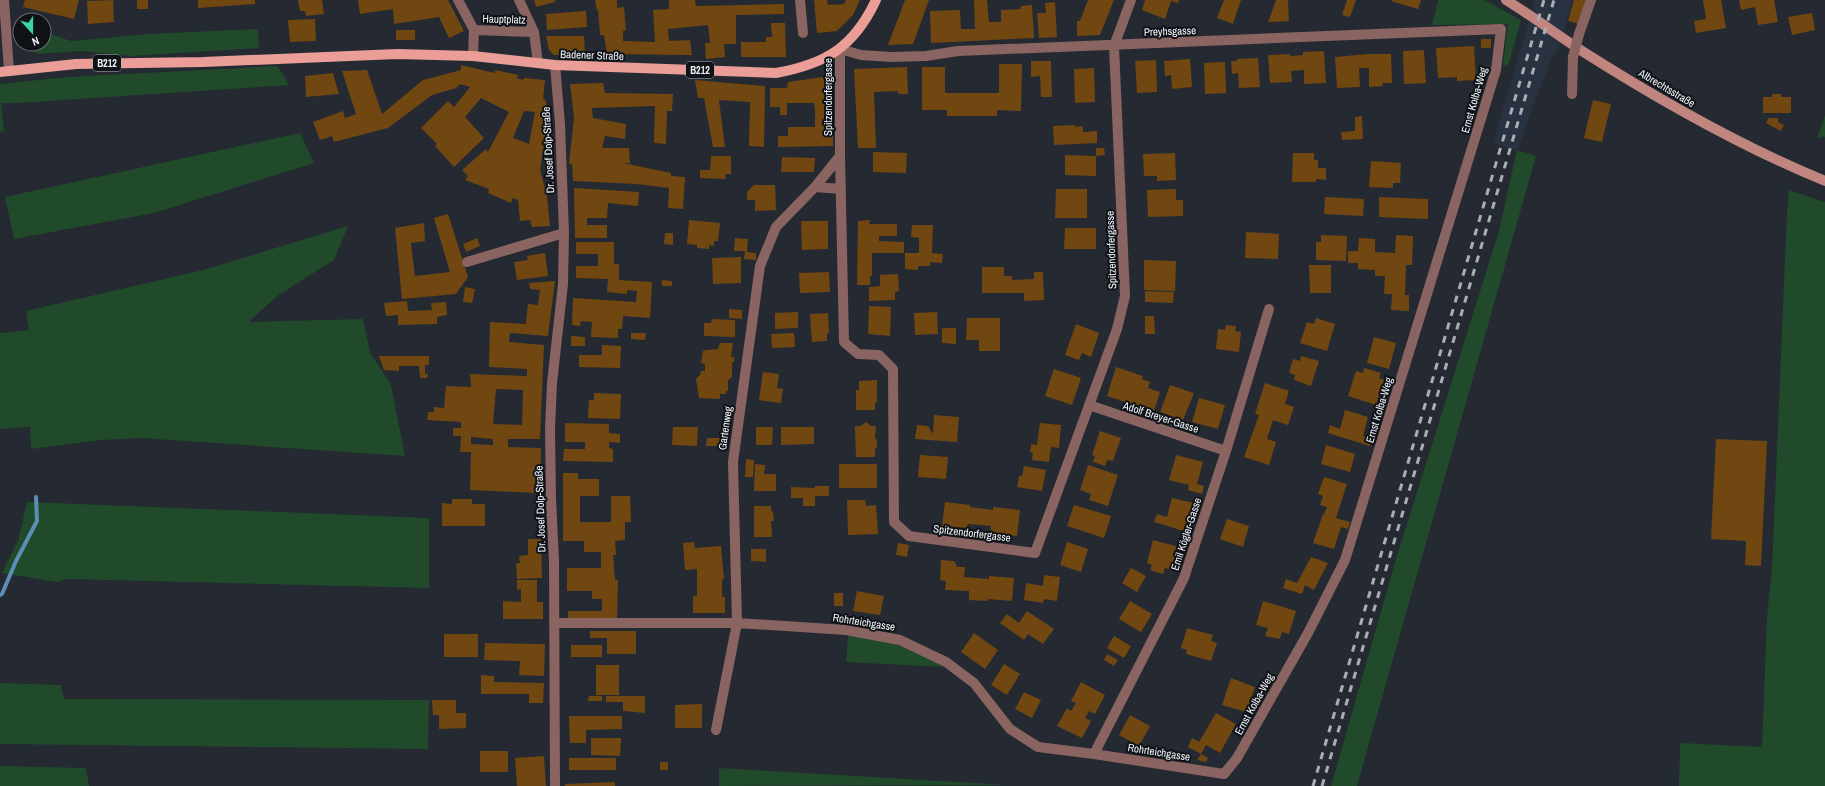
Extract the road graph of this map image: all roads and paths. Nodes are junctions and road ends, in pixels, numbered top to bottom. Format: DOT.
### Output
graph roads {
  1 [pos="4,0"];
  2 [pos="458,0"];
  3 [pos="519,0"];
  4 [pos="800,0"];
  5 [pos="876,0"];
  6 [pos="1131,0"];
  7 [pos="1506,0"];
  8 [pos="1591,0"];
  9 [pos="1501,29"];
  10 [pos="474,30"];
  11 [pos="534,32"];
  12 [pos="803,33"];
  13 [pos="1114,46"];
  14 [pos="840,49"];
  15 [pos="473,56"];
  16 [pos="538,64"];
  17 [pos="555,65"];
  18 [pos="4,72"];
  19 [pos="1572,94"];
  20 [pos="840,156"];
  21 [pos="1825,181"];
  22 [pos="814,187"];
  23 [pos="841,189"];
  24 [pos="564,233"];
  25 [pos="467,262"];
  26 [pos="1269,310"];
  27 [pos="1089,405"];
  28 [pos="1226,451"];
  29 [pos="554,623"];
  30 [pos="737,623"];
  31 [pos="716,730"];
  32 [pos="1094,754"];
  33 [pos="1224,774"];
  34 [pos="555,786"];
  1 -- 18 [label="street"];
  2 -- 10 [label="street, Hauptplatz"];
  3 -- 11 [label="street, Hauptplatz"];
  4 -- 12 [label="street"];
  5 -- 14 [label="main road, Badener Straße / B212"];
  6 -- 13 [label="street"];
  7 -- 21 [label="street, Albrechtsstraße"];
  8 -- 19 [label="street, bridge"];
  9 -- 13 [label="street, Preyhsgasse"];
  9 -- 33 [label="street, Ernst Kolba-Weg"];
  10 -- 11 [label="street, Hauptplatz"];
  10 -- 15 [label="street, Hauptplatz"];
  11 -- 16 [label="street, Hauptplatz"];
  13 -- 14 [label="street, Preyhsgasse"];
  13 -- 27 [label="street, Spitzendorfergasse"];
  14 -- 17 [label="main road, Badener Straße / B212"];
  14 -- 20 [label="street, Spitzendorfergasse"];
  15 -- 16 [label="main road, Badener Straße / B212"];
  15 -- 18 [label="main road, Badener Straße / B212"];
  16 -- 17 [label="main road, Badener Straße / B212"];
  17 -- 24 [label="street, Dr. Josef Dolp-Straße"];
  20 -- 22 [label="street, Gartenweg"];
  20 -- 23 [label="street, Spitzendorfergasse"];
  22 -- 23 [label="street"];
  22 -- 30 [label="street, Gartenweg"];
  23 -- 27 [label="street, Spitzendorfergasse"];
  24 -- 25 [label="street"];
  24 -- 29 [label="street, Dr. Josef Dolp-Straße"];
  26 -- 28 [label="street, Emil Kögler-Gasse"];
  27 -- 28 [label="street, Adolf Breyer-Gasse"];
  28 -- 32 [label="street, Emil Kögler-Gasse"];
  29 -- 30 [label="street, Rohrteichgasse"];
  29 -- 34 [label="street, Dr. Josef Dolp-Straße"];
  30 -- 31 [label="street, Gartenweg"];
  30 -- 32 [label="street, Rohrteichgasse"];
  32 -- 33 [label="street, Rohrteichgasse"];
}
